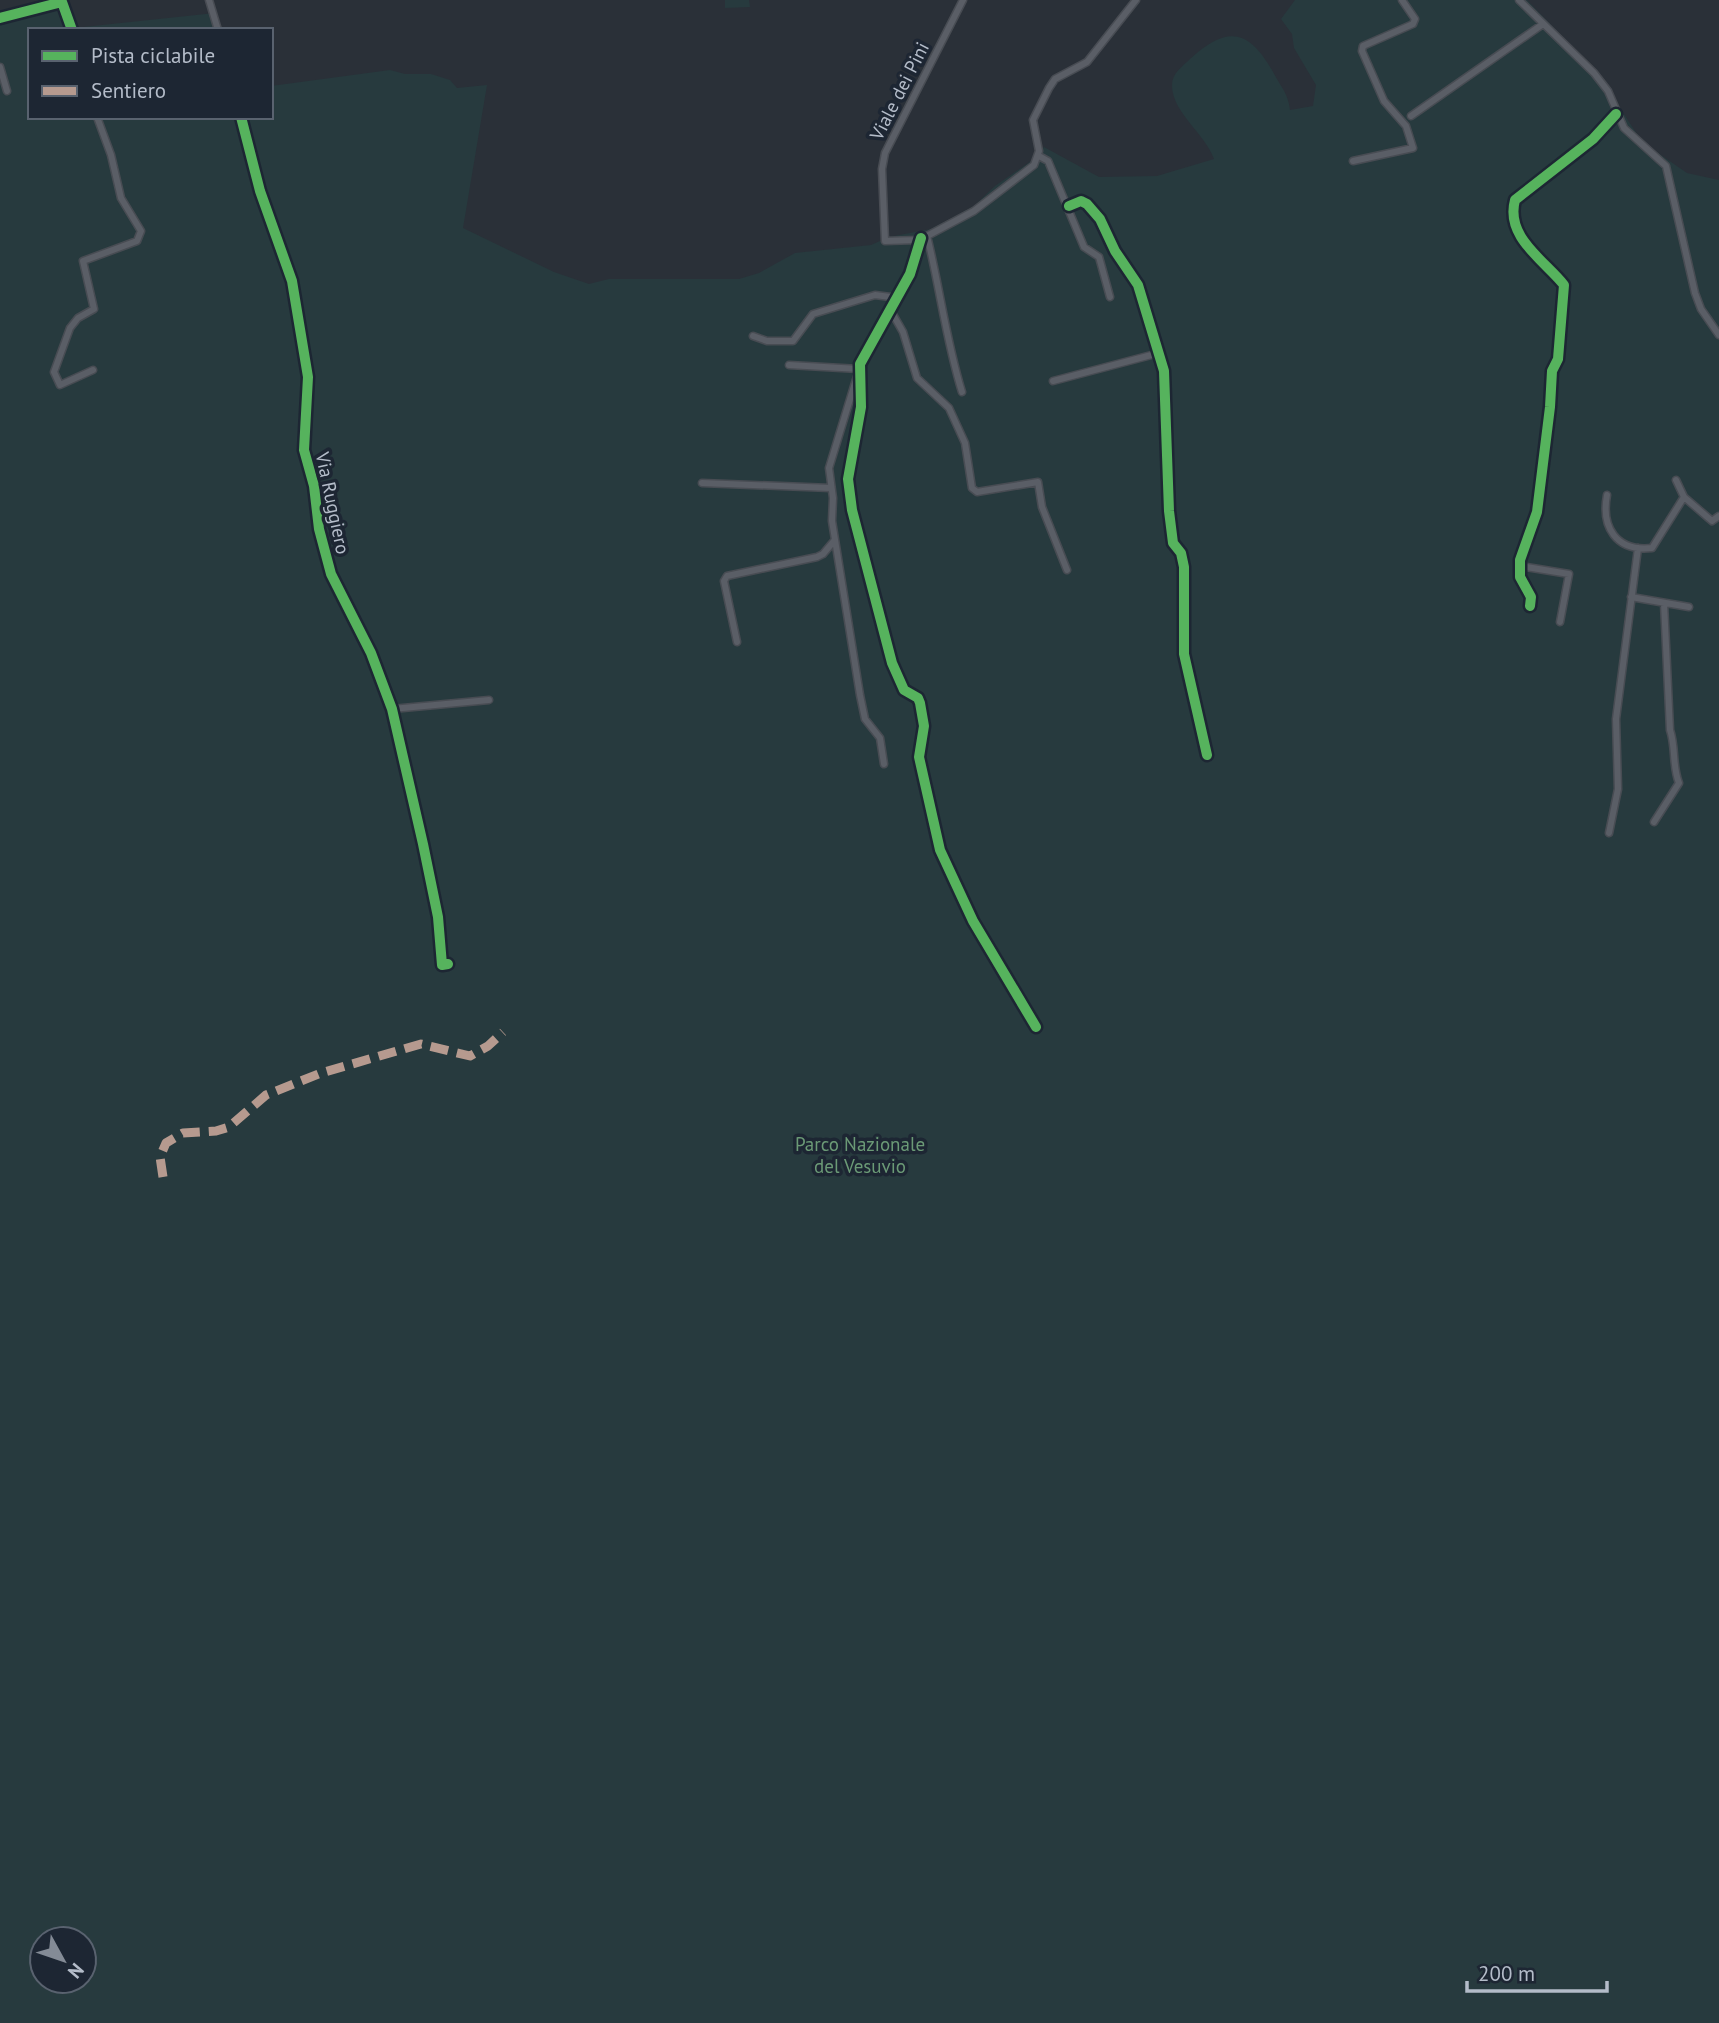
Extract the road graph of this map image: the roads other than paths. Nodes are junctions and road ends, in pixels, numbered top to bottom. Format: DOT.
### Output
graph roads {
  1 [pos="209,0"];
  2 [pos="963,0"];
  3 [pos="1136,0"];
  4 [pos="1402,0"];
  5 [pos="1519,0"];
  6 [pos="0,18"];
  7 [pos="1543,23"];
  8 [pos="71,28"];
  9 [pos="217,28"];
  10 [pos="0,67"];
  11 [pos="7,91"];
  12 [pos="1616,114"];
  13 [pos="1411,116"];
  14 [pos="98,119"];
  15 [pos="242,119"];
  16 [pos="1039,156"];
  17 [pos="1353,161"];
  18 [pos="1069,206"];
  19 [pos="924,237"];
  20 [pos="1110,297"];
  21 [pos="898,298"];
  22 [pos="891,311"];
  23 [pos="1719,335"];
  24 [pos="753,336"];
  25 [pos="1159,353"];
  26 [pos="789,365"];
  27 [pos="93,370"];
  28 [pos="859,370"];
  29 [pos="1054,381"];
  30 [pos="962,392"];
  31 [pos="1676,480"];
  32 [pos="702,483"];
  33 [pos="831,488"];
  34 [pos="1607,495"];
  35 [pos="1685,497"];
  36 [pos="1719,516"];
  37 [pos="834,541"];
  38 [pos="1638,548"];
  39 [pos="1520,566"];
  40 [pos="1067,570"];
  41 [pos="1632,597"];
  42 [pos="1664,603"];
  43 [pos="1530,606"];
  44 [pos="1689,607"];
  45 [pos="1560,622"];
  46 [pos="737,642"];
  47 [pos="489,700"];
  48 [pos="392,709"];
  49 [pos="1207,755"];
  50 [pos="884,764"];
  51 [pos="1654,822"];
  52 [pos="1609,833"];
  53 [pos="448,964"];
  54 [pos="1036,1027"];
  1 -- 9 [label="street"];
  2 -- 19 [label="street, Viale dei Pini"];
  3 -- 16 [label="street"];
  4 -- 17 [label="street"];
  5 -- 7 [label="street"];
  6 -- 8 [label="street"];
  7 -- 12 [label="street"];
  7 -- 13 [label="street"];
  10 -- 11 [label="street"];
  12 -- 23 [label="street"];
  12 -- 39 [label="street"];
  14 -- 27 [label="street"];
  15 -- 48 [label="street, Via Ruggiero"];
  16 -- 18 [label="street"];
  16 -- 19 [label="street, Viale dei Pini"];
  18 -- 20 [label="street"];
  18 -- 25 [label="street"];
  19 -- 21 [label="street"];
  19 -- 30 [label="street"];
  21 -- 22 [label="street"];
  21 -- 24 [label="street"];
  22 -- 28 [label="street"];
  22 -- 40 [label="street"];
  25 -- 29 [label="street"];
  25 -- 49 [label="street"];
  26 -- 28 [label="street"];
  28 -- 33 [label="street"];
  28 -- 54 [label="street"];
  31 -- 35 [label="street"];
  32 -- 33 [label="street"];
  33 -- 37 [label="street"];
  34 -- 38 [label="street"];
  35 -- 36 [label="street"];
  35 -- 38 [label="street"];
  37 -- 46 [label="street"];
  37 -- 50 [label="street"];
  38 -- 41 [label="street"];
  39 -- 43 [label="street"];
  39 -- 45 [label="street"];
  41 -- 42 [label="street"];
  41 -- 52 [label="street"];
  42 -- 44 [label="street"];
  42 -- 51 [label="street"];
  47 -- 48 [label="street"];
  48 -- 53 [label="street, Via Ruggiero"];
}
